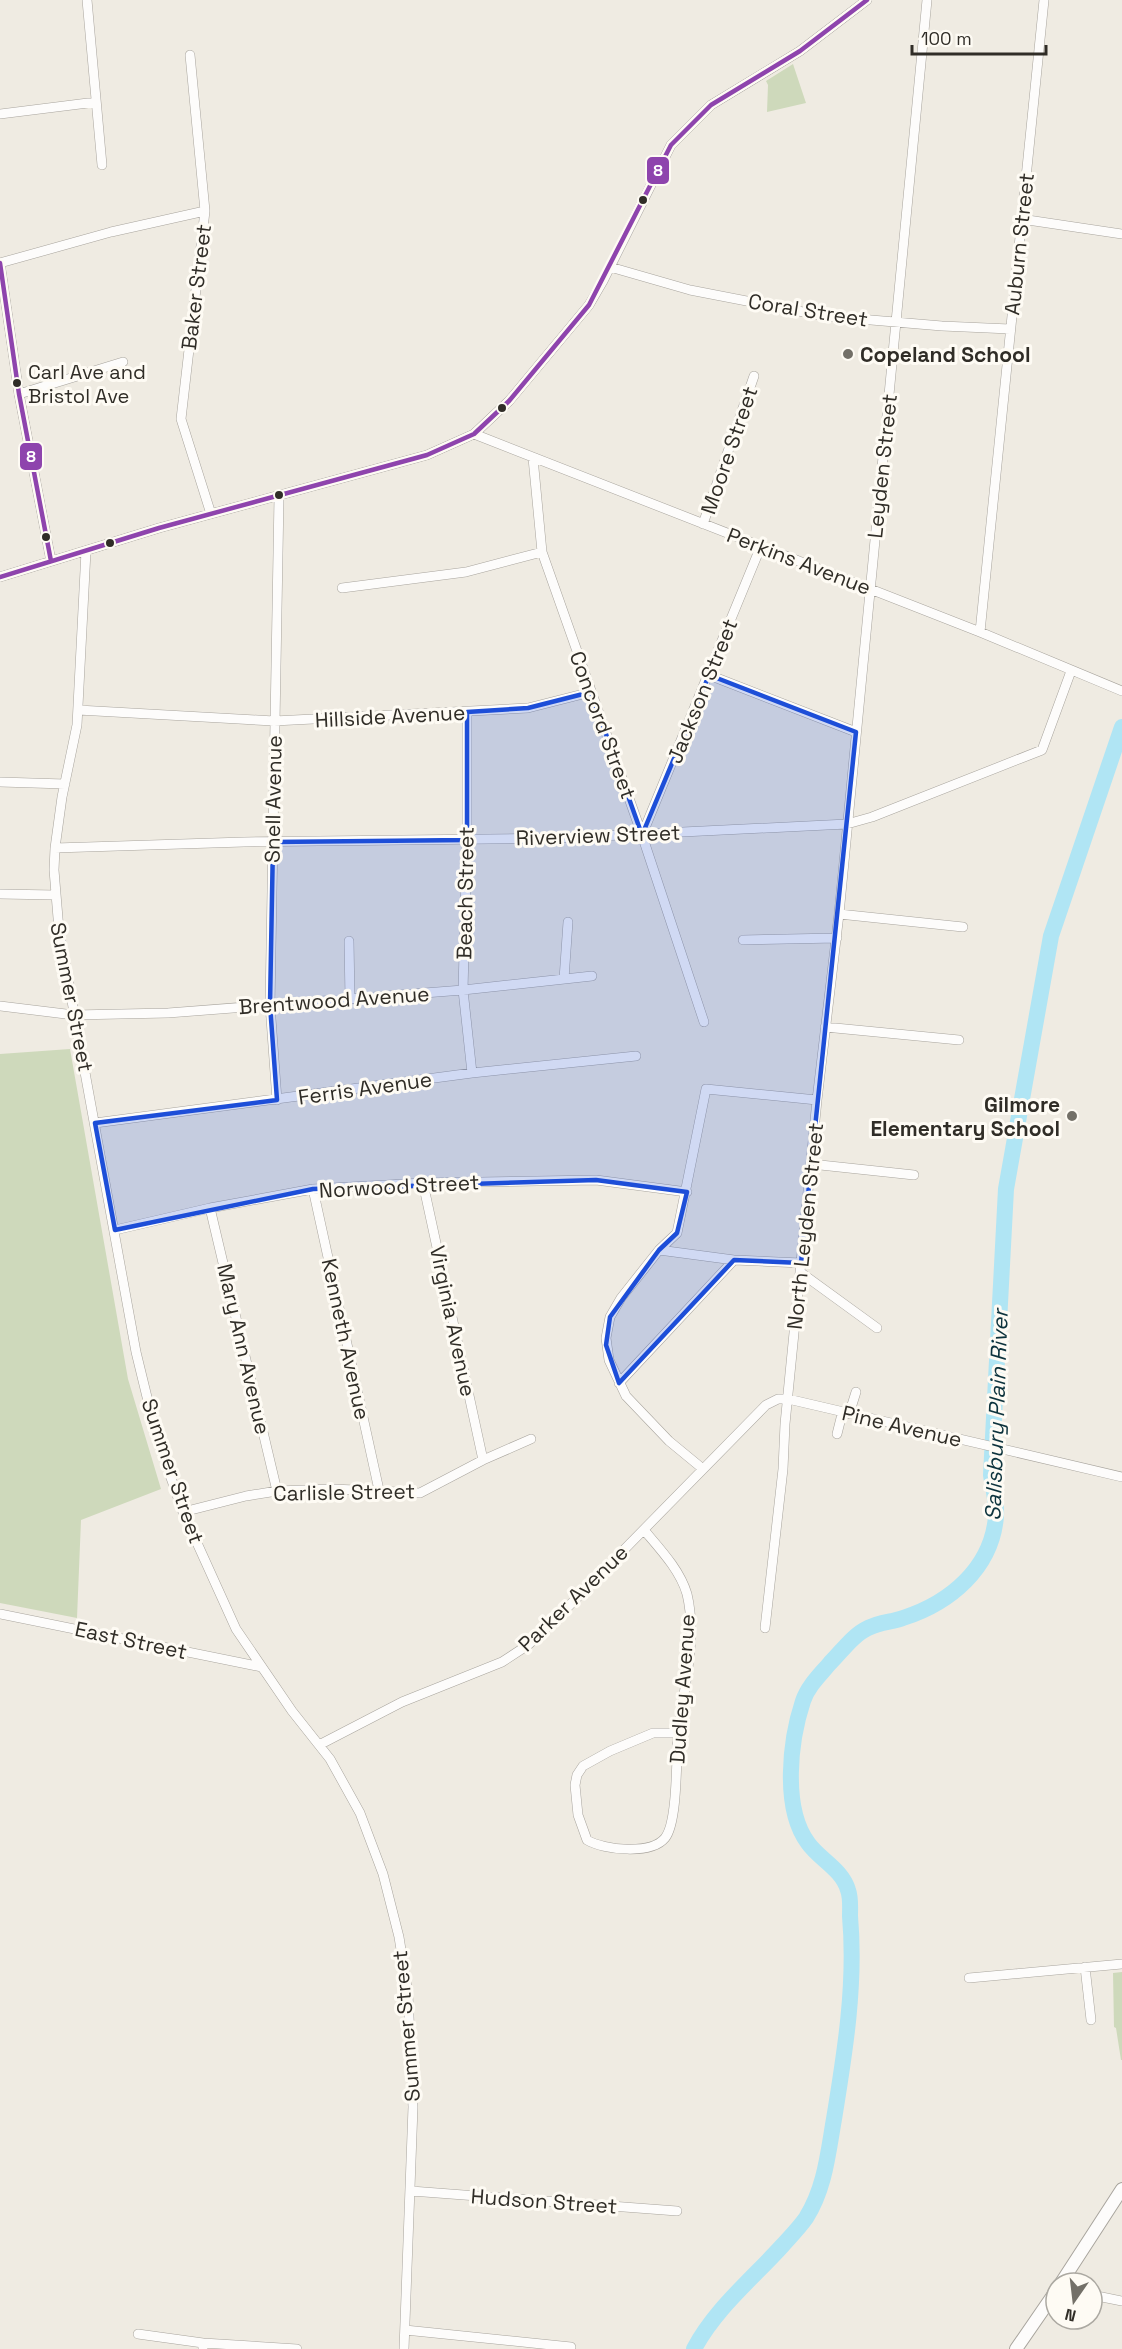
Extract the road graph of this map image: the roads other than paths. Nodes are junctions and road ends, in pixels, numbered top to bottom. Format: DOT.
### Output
graph roads {
  1 [pos="87,0"];
  2 [pos="867,0"];
  3 [pos="927,0"];
  4 [pos="1044,0"];
  5 [pos="190,55"];
  6 [pos="96,102"];
  7 [pos="0,114"];
  8 [pos="102,165"];
  9 [pos="205,211"];
  10 [pos="1021,219"];
  11 [pos="1122,234"];
  12 [pos="0,263"];
  13 [pos="610,267"];
  14 [pos="896,322"];
  15 [pos="1010,329"];
  16 [pos="123,362"];
  17 [pos="754,376"];
  18 [pos="20,394"];
  19 [pos="474,434"];
  20 [pos="533,458"];
  21 [pos="279,497"];
  22 [pos="211,514"];
  23 [pos="703,524"];
  24 [pos="761,546"];
  25 [pos="86,551"];
  26 [pos="542,552"];
  27 [pos="51,561"];
  28 [pos="0,577"];
  29 [pos="342,588"];
  30 [pos="870,588"];
  31 [pos="980,632"];
  32 [pos="1071,670"];
  33 [pos="709,675"];
  34 [pos="1122,691"];
  35 [pos="591,692"];
  36 [pos="78,710"];
  37 [pos="467,712"];
  38 [pos="274,721"];
  39 [pos="856,732"];
  40 [pos="0,782"];
  41 [pos="65,784"];
  42 [pos="847,824"];
  43 [pos="642,835"];
  44 [pos="467,840"];
  45 [pos="273,842"];
  46 [pos="55,848"];
  47 [pos="0,894"];
  48 [pos="55,895"];
  49 [pos="839,914"];
  50 [pos="568,922"];
  51 [pos="963,927"];
  52 [pos="837,938"];
  53 [pos="349,940"];
  54 [pos="743,940"];
  55 [pos="592,976"];
  56 [pos="564,979"];
  57 [pos="463,990"];
  58 [pos="350,999"];
  59 [pos="270,1005"];
  60 [pos="0,1006"];
  61 [pos="74,1015"];
  62 [pos="705,1022"];
  63 [pos="825,1027"];
  64 [pos="959,1040"];
  65 [pos="636,1056"];
  66 [pos="472,1073"];
  67 [pos="278,1100"];
  68 [pos="817,1100"];
  69 [pos="95,1123"];
  70 [pos="811,1164"];
  71 [pos="915,1175"];
  72 [pos="423,1183"];
  73 [pos="313,1189"];
  74 [pos="687,1192"];
  75 [pos="210,1208"];
  76 [pos="115,1230"];
  77 [pos="658,1250"];
  78 [pos="734,1260"];
  79 [pos="801,1268"];
  80 [pos="877,1328"];
  81 [pos="619,1383"];
  82 [pos="856,1392"];
  83 [pos="788,1399"];
  84 [pos="846,1413"];
  85 [pos="837,1434"];
  86 [pos="531,1439"];
  87 [pos="483,1460"];
  88 [pos="703,1469"];
  89 [pos="1122,1477"];
  90 [pos="379,1490"];
  91 [pos="277,1491"];
  92 [pos="183,1512"];
  93 [pos="644,1530"];
  94 [pos="0,1614"];
  95 [pos="765,1628"];
  96 [pos="262,1667"];
  97 [pos="678,1733"];
  98 [pos="320,1745"];
  99 [pos="1122,1964"];
  100 [pos="1086,1967"];
  101 [pos="969,1978"];
  102 [pos="1090,2020"];
  103 [pos="1122,2189"];
  104 [pos="411,2191"];
  105 [pos="677,2211"];
  106 [pos="1069,2271"];
  107 [pos="1104,2297"];
  108 [pos="1122,2301"];
  109 [pos="1044,2308"];
  110 [pos="405,2330"];
  111 [pos="138,2334"];
  112 [pos="203,2346"];
  113 [pos="571,2347"];
  114 [pos="297,2349"];
  115 [pos="404,2349"];
  116 [pos="1016,2349"];
  1 -- 6 [label="street"];
  2 -- 13 [label="street"];
  3 -- 14 [label="street, Leyden Street"];
  4 -- 10 [label="street, Auburn Street"];
  5 -- 9 [label="street, Baker Street"];
  6 -- 7 [label="street"];
  6 -- 8 [label="street"];
  9 -- 12 [label="street"];
  9 -- 22 [label="street, Baker Street"];
  10 -- 11 [label="street"];
  10 -- 15 [label="street, Auburn Street"];
  12 -- 18 [label="street"];
  13 -- 14 [label="street, Coral Street"];
  13 -- 19 [label="street"];
  14 -- 15 [label="street, Coral Street"];
  14 -- 30 [label="street, Leyden Street"];
  15 -- 31 [label="street, Auburn Street"];
  16 -- 18 [label="street"];
  17 -- 23 [label="street, Moore Street"];
  18 -- 27 [label="street"];
  19 -- 20 [label="street, Perkins Avenue"];
  19 -- 21 [label="street"];
  20 -- 23 [label="street, Perkins Avenue"];
  20 -- 26 [label="street, Concord Street"];
  21 -- 22 [label="street"];
  21 -- 38 [label="street, Snell Avenue"];
  22 -- 25 [label="street"];
  23 -- 24 [label="street, Perkins Avenue"];
  24 -- 30 [label="street, Perkins Avenue"];
  24 -- 33 [label="street, Jackson Street"];
  25 -- 27 [label="street"];
  25 -- 36 [label="street, Summer Street"];
  26 -- 29 [label="street"];
  26 -- 35 [label="street, Concord Street"];
  27 -- 28 [label="street"];
  30 -- 31 [label="street, Perkins Avenue"];
  30 -- 39 [label="street, Leyden Street"];
  31 -- 32 [label="street, Perkins Avenue"];
  32 -- 34 [label="street, Perkins Avenue"];
  32 -- 42 [label="street, Riverview Street"];
  33 -- 39 [label="street"];
  33 -- 43 [label="street, Jackson Street"];
  35 -- 37 [label="street, Hillside Avenue"];
  35 -- 43 [label="street, Concord Street"];
  36 -- 38 [label="street, Hillside Avenue"];
  36 -- 41 [label="street, Summer Street"];
  37 -- 38 [label="street, Hillside Avenue"];
  37 -- 44 [label="street, Beach Street"];
  38 -- 45 [label="street, Snell Avenue"];
  39 -- 42 [label="street, Leyden Street"];
  40 -- 41 [label="street"];
  41 -- 46 [label="street, Summer Street"];
  42 -- 43 [label="street, Riverview Street"];
  42 -- 49 [label="street, North Leyden Street"];
  43 -- 44 [label="street, Riverview Street"];
  43 -- 62 [label="street, Concord Street"];
  44 -- 45 [label="street, Riverview Street"];
  44 -- 57 [label="street, Beach Street"];
  45 -- 46 [label="street, Riverview Street"];
  45 -- 59 [label="street, Snell Avenue"];
  46 -- 48 [label="street, Summer Street"];
  47 -- 48 [label="street"];
  48 -- 61 [label="street, Summer Street"];
  49 -- 51 [label="street"];
  49 -- 52 [label="street, North Leyden Street"];
  50 -- 56 [label="street"];
  52 -- 54 [label="street"];
  52 -- 63 [label="street, North Leyden Street"];
  53 -- 58 [label="street"];
  55 -- 56 [label="street, Brentwood Avenue"];
  56 -- 57 [label="street, Brentwood Avenue"];
  57 -- 58 [label="street, Brentwood Avenue"];
  57 -- 66 [label="street, Beach Street"];
  58 -- 59 [label="street, Brentwood Avenue"];
  59 -- 61 [label="street, Brentwood Avenue"];
  59 -- 67 [label="street, Snell Avenue"];
  60 -- 61 [label="street, Brentwood Avenue"];
  61 -- 69 [label="street, Summer Street"];
  63 -- 64 [label="street"];
  63 -- 68 [label="street, North Leyden Street"];
  65 -- 66 [label="street, Ferris Avenue"];
  66 -- 67 [label="street, Ferris Avenue"];
  67 -- 69 [label="street, Ferris Avenue"];
  68 -- 70 [label="street, North Leyden Street"];
  68 -- 74 [label="street"];
  69 -- 76 [label="street, Summer Street"];
  70 -- 71 [label="street"];
  70 -- 79 [label="street, North Leyden Street"];
  72 -- 73 [label="street, Norwood Street"];
  72 -- 74 [label="street, Norwood Street"];
  72 -- 87 [label="street, Virginia Avenue"];
  73 -- 75 [label="street, Norwood Street"];
  73 -- 90 [label="street, Kenneth Avenue"];
  74 -- 77 [label="street"];
  75 -- 76 [label="street, Norwood Street"];
  75 -- 91 [label="street, Mary Ann Avenue"];
  76 -- 92 [label="street, Summer Street"];
  77 -- 78 [label="street"];
  77 -- 81 [label="street"];
  78 -- 79 [label="street"];
  78 -- 81 [label="street"];
  79 -- 80 [label="street"];
  79 -- 83 [label="street, North Leyden Street"];
  81 -- 88 [label="street"];
  82 -- 84 [label="street"];
  83 -- 84 [label="street, Pine Avenue"];
  83 -- 88 [label="street, Parker Avenue"];
  83 -- 95 [label="street, North Leyden Street"];
  84 -- 85 [label="street"];
  84 -- 89 [label="street, Pine Avenue"];
  86 -- 87 [label="street, Carlisle Street"];
  87 -- 90 [label="street, Carlisle Street"];
  88 -- 93 [label="street, Parker Avenue"];
  90 -- 91 [label="street, Carlisle Street"];
  91 -- 92 [label="street, Carlisle Street"];
  92 -- 96 [label="street, Summer Street"];
  93 -- 97 [label="street, Dudley Avenue"];
  93 -- 98 [label="street, Parker Avenue"];
  94 -- 96 [label="street, East Street"];
  96 -- 98 [label="street, Summer Street"];
  97 -- 97 [label="street, Dudley Avenue"];
  98 -- 104 [label="street, Summer Street"];
  99 -- 100 [label="street"];
  100 -- 101 [label="street"];
  100 -- 102 [label="street"];
  103 -- 106 [label="main road"];
  104 -- 105 [label="street, Hudson Street"];
  104 -- 110 [label="street, Summer Street"];
  107 -- 108 [label="street"];
  109 -- 116 [label="main road"];
  110 -- 113 [label="street"];
  110 -- 115 [label="street, Summer Street"];
  111 -- 112 [label="street"];
  112 -- 114 [label="street"];
}
